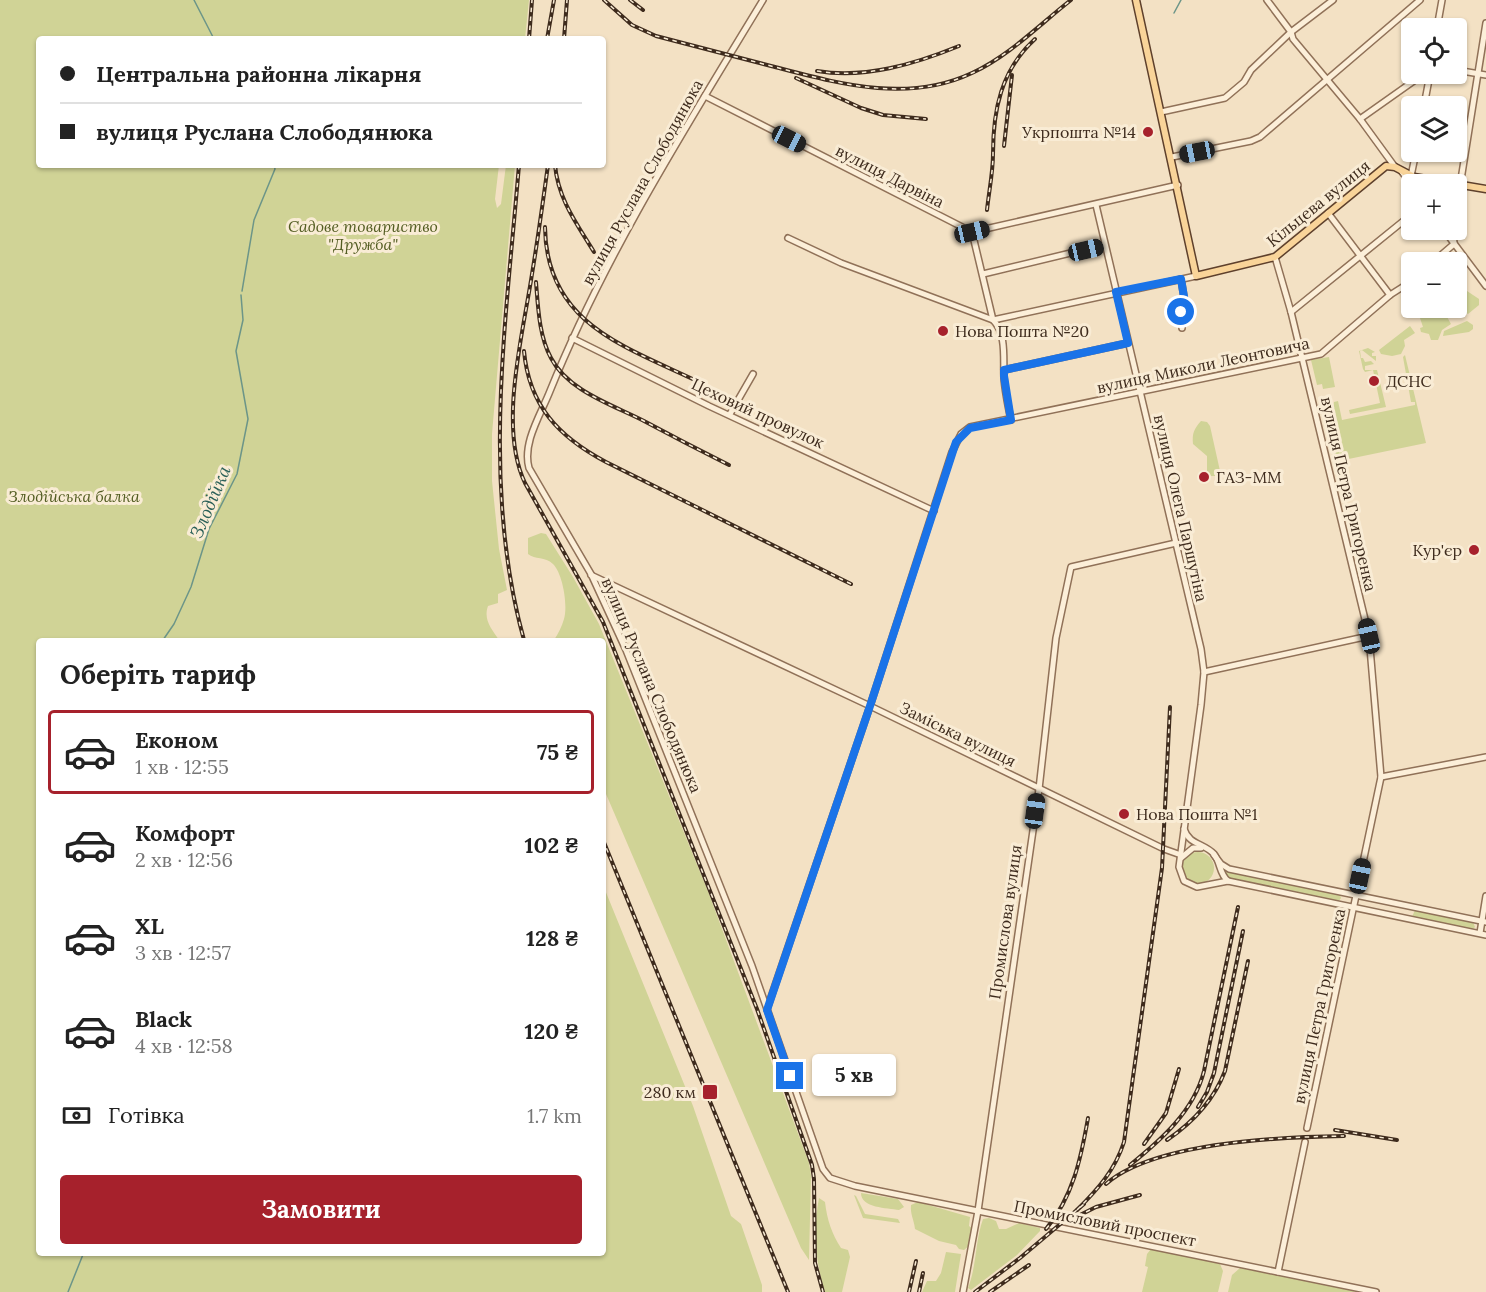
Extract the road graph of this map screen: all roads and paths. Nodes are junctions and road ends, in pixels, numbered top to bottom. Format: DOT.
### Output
graph roads {
  1 [pos="763,0"];
  2 [pos="1267,0"];
  3 [pos="1333,0"];
  4 [pos="1420,0"];
  5 [pos="1442,0"];
  6 [pos="1137,1"];
  7 [pos="1439,18"];
  8 [pos="1486,23"];
  9 [pos="1291,32"];
  10 [pos="1467,72"];
  11 [pos="1478,74"];
  12 [pos="1486,75"];
  13 [pos="1326,79"];
  14 [pos="1410,84"];
  15 [pos="705,96"];
  16 [pos="1161,112"];
  17 [pos="1360,119"];
  18 [pos="1172,157"];
  19 [pos="1398,169"];
  20 [pos="1402,174"];
  21 [pos="1407,174"];
  22 [pos="1463,174"];
  23 [pos="1178,185"];
  24 [pos="1467,186"];
  25 [pos="1486,189"];
  26 [pos="1096,205"];
  27 [pos="1328,213"];
  28 [pos="1401,223"];
  29 [pos="972,232"];
  30 [pos="788,238"];
  31 [pos="1451,240"];
  32 [pos="1454,240"];
  33 [pos="1454,244"];
  34 [pos="1104,245"];
  35 [pos="1445,252"];
  36 [pos="1360,255"];
  37 [pos="1275,257"];
  38 [pos="983,273"];
  39 [pos="1196,276"];
  40 [pos="1181,279"];
  41 [pos="1486,285"];
  42 [pos="1401,288"];
  43 [pos="1116,292"];
  44 [pos="1390,295"];
  45 [pos="1291,312"];
  46 [pos="993,320"];
  47 [pos="1182,328"];
  48 [pos="572,338"];
  49 [pos="1128,343"];
  50 [pos="1302,358"];
  51 [pos="1004,370"];
  52 [pos="753,374"];
  53 [pos="1140,392"];
  54 [pos="730,414"];
  55 [pos="1011,420"];
  56 [pos="934,511"];
  57 [pos="1176,543"];
  58 [pos="591,574"];
  59 [pos="1369,636"];
  60 [pos="1204,672"];
  61 [pos="870,706"];
  62 [pos="1486,758"];
  63 [pos="1381,777"];
  64 [pos="1039,789"];
  65 [pos="1184,821"];
  66 [pos="1206,849"];
  67 [pos="1214,855"];
  68 [pos="1181,857"];
  69 [pos="1218,865"];
  70 [pos="1228,881"];
  71 [pos="1208,885"];
  72 [pos="1356,895"];
  73 [pos="1486,896"];
  74 [pos="1387,901"];
  75 [pos="1411,906"];
  76 [pos="1354,908"];
  77 [pos="1384,915"];
  78 [pos="1408,919"];
  79 [pos="1484,921"];
  80 [pos="1483,934"];
  81 [pos="767,1010"];
  82 [pos="1307,1128"];
  83 [pos="1305,1142"];
  84 [pos="830,1178"];
  85 [pos="978,1211"];
  86 [pos="1278,1272"];
  87 [pos="963,1292"];
  88 [pos="1376,1292"];
  1 -- 15 [label="street, вулиця Руслана Слободянюка"];
  2 -- 9 [label="street"];
  3 -- 9 [label="street"];
  4 -- 13 [label="street"];
  5 -- 7 [label="street"];
  6 -- 16 [label="main road"];
  8 -- 11 [label="street"];
  9 -- 13 [label="street"];
  9 -- 16 [label="street"];
  10 -- 11 [label="street"];
  11 -- 12 [label="street"];
  11 -- 22 [label="street"];
  13 -- 17 [label="street"];
  13 -- 18 [label="street"];
  14 -- 17 [label="street"];
  15 -- 29 [label="street, вулиця Дарвіна"];
  15 -- 48 [label="street, вулиця Руслана Слободянюка"];
  16 -- 18 [label="main road"];
  17 -- 19 [label="street"];
  18 -- 23 [label="main road"];
  19 -- 20 [label="street"];
  19 -- 21 [label="main road"];
  19 -- 27 [label="main road, Кільцева вулиця"];
  23 -- 26 [label="street"];
  23 -- 39 [label="main road"];
  24 -- 25 [label="main road"];
  26 -- 29 [label="street"];
  26 -- 34 [label="street, вулиця Олега Паршутіна"];
  27 -- 36 [label="street"];
  27 -- 37 [label="main road, Кільцева вулиця"];
  28 -- 36 [label="street"];
  29 -- 38 [label="street"];
  30 -- 46 [label="street"];
  31 -- 33 [label="street"];
  32 -- 33 [label="street"];
  33 -- 35 [label="street"];
  33 -- 41 [label="street"];
  34 -- 38 [label="street"];
  34 -- 43 [label="street, вулиця Олега Паршутіна"];
  36 -- 44 [label="street"];
  36 -- 45 [label="street"];
  37 -- 39 [label="main road, Кільцева вулиця"];
  37 -- 45 [label="street, вулиця Петра Григоренка"];
  38 -- 46 [label="street"];
  39 -- 40 [label="street, Кільцева вулиця"];
  40 -- 43 [label="street, Кільцева вулиця"];
  40 -- 47 [label="street"];
  42 -- 44 [label="street, вулиця Миколи Леонтовича"];
  43 -- 46 [label="street, Кільцева вулиця"];
  43 -- 49 [label="street, вулиця Олега Паршутіна"];
  44 -- 50 [label="street, вулиця Миколи Леонтовича"];
  45 -- 50 [label="street, вулиця Петра Григоренка"];
  46 -- 51 [label="street"];
  48 -- 54 [label="street, Цеховий провулок"];
  48 -- 58 [label="street, вулиця Руслана Слободянюка"];
  49 -- 51 [label="street"];
  49 -- 53 [label="street, вулиця Олега Паршутіна"];
  50 -- 53 [label="street, вулиця Миколи Леонтовича"];
  50 -- 59 [label="street, вулиця Петра Григоренка"];
  51 -- 55 [label="street"];
  52 -- 54 [label="street"];
  53 -- 55 [label="street, вулиця Миколи Леонтовича"];
  53 -- 57 [label="street, вулиця Олега Паршутіна"];
  54 -- 56 [label="street, Цеховий провулок"];
  55 -- 56 [label="street, вулиця Миколи Леонтовича"];
  56 -- 61 [label="street"];
  57 -- 60 [label="street, вулиця Олега Паршутіна"];
  57 -- 64 [label="street, Промислова вулиця"];
  58 -- 61 [label="street, Заміська вулиця"];
  58 -- 81 [label="street, вулиця Руслана Слободянюка"];
  59 -- 60 [label="street"];
  59 -- 63 [label="street, вулиця Петра Григоренка"];
  60 -- 65 [label="street, вулиця Олега Паршутіна"];
  61 -- 64 [label="street, Заміська вулиця"];
  61 -- 81 [label="street"];
  62 -- 63 [label="street"];
  63 -- 72 [label="street, вулиця Петра Григоренка"];
  64 -- 68 [label="street, Заміська вулиця"];
  64 -- 85 [label="street, Промислова вулиця"];
  65 -- 66 [label="street"];
  65 -- 68 [label="street, вулиця Олега Паршутіна"];
  66 -- 67 [label="street"];
  66 -- 68 [label="street"];
  67 -- 69 [label="street"];
  67 -- 72 [label="street"];
  68 -- 71 [label="street"];
  69 -- 70 [label="street"];
  69 -- 71 [label="street"];
  70 -- 71 [label="street"];
  70 -- 76 [label="street"];
  72 -- 74 [label="street"];
  72 -- 76 [label="street, вулиця Петра Григоренка"];
  73 -- 79 [label="street"];
  74 -- 75 [label="street"];
  74 -- 77 [label="street"];
  75 -- 78 [label="street"];
  75 -- 79 [label="street"];
  76 -- 77 [label="street"];
  76 -- 82 [label="street, вулиця Петра Григоренка"];
  77 -- 78 [label="street"];
  78 -- 80 [label="street"];
  79 -- 80 [label="street"];
  81 -- 84 [label="street, вулиця Руслана Слободянюка"];
  83 -- 86 [label="street"];
  84 -- 85 [label="street, Промисловий проспект"];
  85 -- 86 [label="street, Промисловий проспект"];
  85 -- 87 [label="street, Промислова вулиця"];
  86 -- 88 [label="street, Промисловий проспект"];
}
